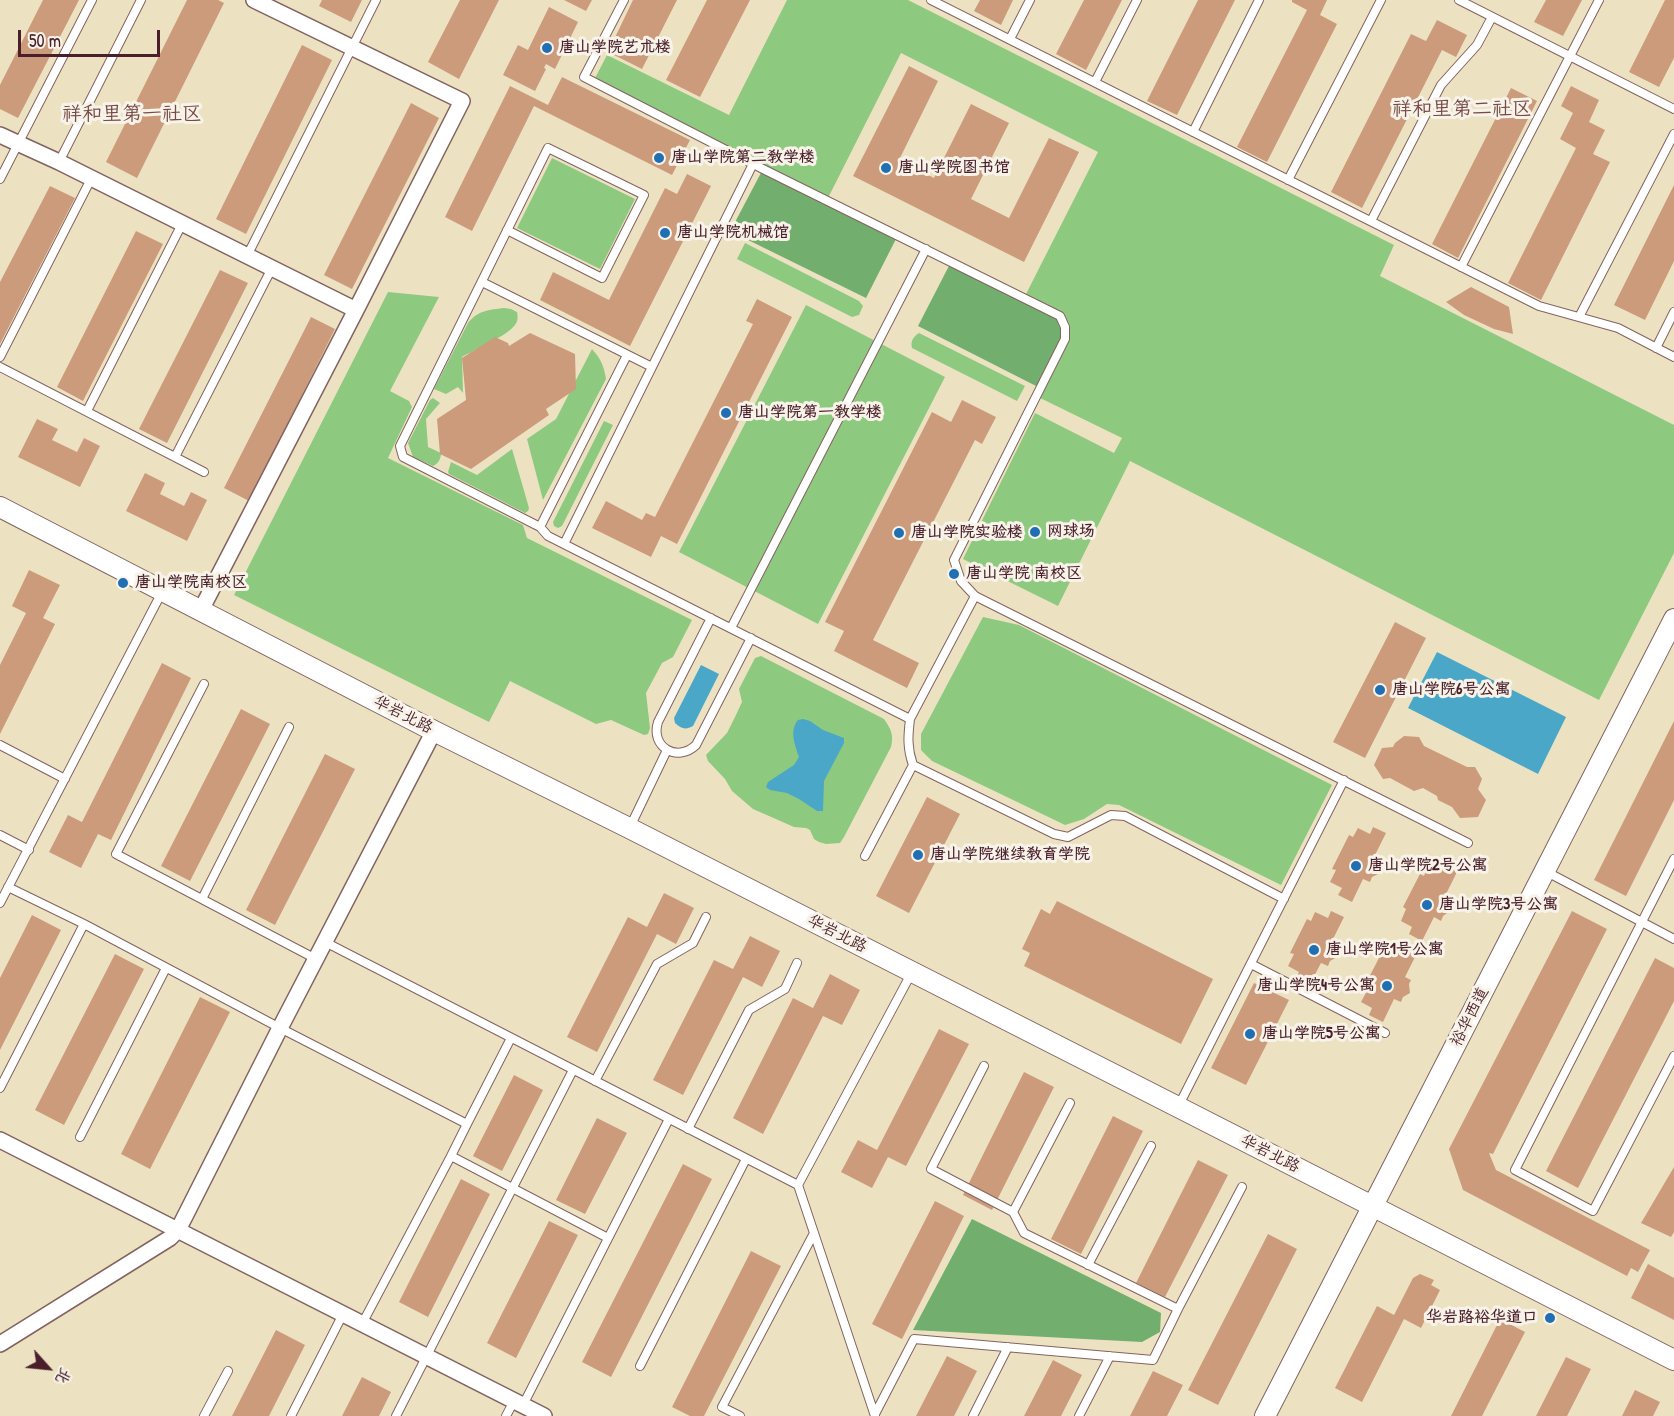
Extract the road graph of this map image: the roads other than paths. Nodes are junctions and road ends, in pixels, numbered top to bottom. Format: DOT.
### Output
graph roads {
  1 [pos="92,0"];
  2 [pos="141,0"];
  3 [pos="254,0"];
  4 [pos="376,0"];
  5 [pos="624,0"];
  6 [pos="932,0"];
  7 [pos="1030,0"];
  8 [pos="1137,0"];
  9 [pos="1259,0"];
  10 [pos="1381,0"];
  11 [pos="1459,0"];
  12 [pos="1480,0"];
  13 [pos="1599,0"];
  14 [pos="1476,8"];
  15 [pos="1492,17"];
  16 [pos="1010,39"];
  17 [pos="352,48"];
  18 [pos="1570,56"];
  19 [pos="1095,82"];
  20 [pos="1674,109"];
  21 [pos="1193,132"];
  22 [pos="1674,134"];
  23 [pos="0,135"];
  24 [pos="18,144"];
  25 [pos="59,162"];
  26 [pos="753,164"];
  27 [pos="0,179"];
  28 [pos="92,179"];
  29 [pos="1288,180"];
  30 [pos="1371,221"];
  31 [pos="182,224"];
  32 [pos="507,230"];
  33 [pos="926,249"];
  34 [pos="247,256"];
  35 [pos="1461,267"];
  36 [pos="272,268"];
  37 [pos="482,282"];
  38 [pos="356,310"];
  39 [pos="1674,312"];
  40 [pos="1580,317"];
  41 [pos="1656,348"];
  42 [pos="627,355"];
  43 [pos="0,357"];
  44 [pos="1674,357"];
  45 [pos="0,367"];
  46 [pos="652,367"];
  47 [pos="87,411"];
  48 [pos="175,457"];
  49 [pos="204,472"];
  50 [pos="0,507"];
  51 [pos="540,527"];
  52 [pos="564,544"];
  53 [pos="162,591"];
  54 [pos="975,596"];
  55 [pos="201,610"];
  56 [pos="711,618"];
  57 [pos="1674,619"];
  58 [pos="730,628"];
  59 [pos="751,638"];
  60 [pos="204,684"];
  61 [pos="910,719"];
  62 [pos="289,727"];
  63 [pos="434,731"];
  64 [pos="0,745"];
  65 [pos="667,750"];
  66 [pos="913,765"];
  67 [pos="65,779"];
  68 [pos="1344,780"];
  69 [pos="629,828"];
  70 [pos="0,835"];
  71 [pos="1468,843"];
  72 [pos="29,850"];
  73 [pos="866,856"];
  74 [pos="1674,859"];
  75 [pos="1545,871"];
  76 [pos="8,887"];
  77 [pos="202,899"];
  78 [pos="1284,899"];
  79 [pos="0,903"];
  80 [pos="706,917"];
  81 [pos="1642,922"];
  82 [pos="84,924"];
  83 [pos="1674,939"];
  84 [pos="325,942"];
  85 [pos="316,959"];
  86 [pos="797,963"];
  87 [pos="1251,964"];
  88 [pos="166,968"];
  89 [pos="912,972"];
  90 [pos="280,1028"];
  91 [pos="1385,1033"];
  92 [pos="512,1038"];
  93 [pos="1674,1056"];
  94 [pos="984,1066"];
  95 [pos="573,1070"];
  96 [pos="594,1081"];
  97 [pos="0,1088"];
  98 [pos="1070,1103"];
  99 [pos="1178,1107"];
  100 [pos="669,1119"];
  101 [pos="467,1124"];
  102 [pos="688,1129"];
  103 [pos="80,1137"];
  104 [pos="0,1140"];
  105 [pos="1151,1146"];
  106 [pos="451,1156"];
  107 [pos="746,1159"];
  108 [pos="798,1185"];
  109 [pos="1242,1187"];
  110 [pos="513,1188"];
  111 [pos="1372,1207"];
  112 [pos="1013,1212"];
  113 [pos="178,1230"];
  114 [pos="814,1233"];
  115 [pos="608,1238"];
  116 [pos="1088,1265"];
  117 [pos="1178,1309"];
  118 [pos="343,1314"];
  119 [pos="362,1324"];
  120 [pos="3,1338"];
  121 [pos="1008,1347"];
  122 [pos="426,1356"];
  123 [pos="1110,1356"];
  124 [pos="1674,1360"];
  125 [pos="640,1366"];
  126 [pos="228,1371"];
  127 [pos="518,1403"];
  128 [pos="875,1415"];
  129 [pos="204,1416"];
  130 [pos="291,1416"];
  131 [pos="396,1416"];
  132 [pos="506,1416"];
  133 [pos="544,1416"];
  134 [pos="740,1416"];
  135 [pos="973,1416"];
  136 [pos="1079,1416"];
  137 [pos="1266,1416"];
  1 -- 24 [label="lane"];
  2 -- 25 [label="lane"];
  3 -- 17 [label="street"];
  4 -- 17 [label="lane"];
  5 -- 26 [label="lane"];
  6 -- 16 [label="lane"];
  7 -- 16 [label="lane"];
  8 -- 19 [label="lane"];
  9 -- 21 [label="lane"];
  10 -- 29 [label="lane"];
  11 -- 14 [label="lane"];
  12 -- 14 [label="lane"];
  13 -- 18 [label="lane"];
  14 -- 15 [label="lane"];
  15 -- 18 [label="lane"];
  15 -- 30 [label="lane"];
  16 -- 19 [label="lane"];
  17 -- 34 [label="lane"];
  17 -- 38 [label="street"];
  18 -- 20 [label="lane"];
  18 -- 35 [label="lane"];
  19 -- 21 [label="lane"];
  21 -- 29 [label="lane"];
  22 -- 40 [label="lane"];
  23 -- 24 [label="street"];
  24 -- 25 [label="street"];
  24 -- 27 [label="lane"];
  25 -- 28 [label="street"];
  26 -- 33 [label="lane"];
  26 -- 46 [label="lane"];
  28 -- 31 [label="street"];
  28 -- 43 [label="lane"];
  29 -- 30 [label="lane"];
  30 -- 35 [label="lane"];
  31 -- 34 [label="street"];
  31 -- 47 [label="lane"];
  32 -- 32 [label="lane"];
  32 -- 37 [label="lane"];
  33 -- 54 [label="lane"];
  33 -- 58 [label="lane"];
  34 -- 36 [label="street"];
  35 -- 40 [label="lane"];
  36 -- 38 [label="street"];
  36 -- 48 [label="lane"];
  37 -- 42 [label="lane"];
  37 -- 51 [label="lane"];
  38 -- 55 [label="street"];
  39 -- 41 [label="lane"];
  40 -- 41 [label="lane"];
  41 -- 44 [label="lane"];
  42 -- 46 [label="lane"];
  42 -- 51 [label="lane"];
  45 -- 47 [label="lane"];
  46 -- 52 [label="lane"];
  47 -- 48 [label="lane"];
  48 -- 49 [label="lane"];
  50 -- 53 [label="street, 华岩北路"];
  51 -- 52 [label="lane"];
  52 -- 56 [label="lane"];
  53 -- 55 [label="street, 华岩北路"];
  53 -- 67 [label="lane"];
  54 -- 61 [label="lane"];
  54 -- 68 [label="lane"];
  55 -- 63 [label="street, 华岩北路"];
  56 -- 58 [label="lane"];
  56 -- 65 [label="lane"];
  57 -- 75 [label="street, 裕华西道"];
  58 -- 59 [label="lane"];
  59 -- 61 [label="lane"];
  59 -- 65 [label="lane"];
  60 -- 77 [label="lane"];
  61 -- 66 [label="lane"];
  62 -- 77 [label="lane"];
  63 -- 69 [label="street, 华岩北路"];
  63 -- 84 [label="street"];
  64 -- 67 [label="lane"];
  65 -- 69 [label="lane"];
  66 -- 73 [label="lane"];
  66 -- 78 [label="lane"];
  67 -- 72 [label="lane"];
  68 -- 71 [label="lane"];
  68 -- 78 [label="lane"];
  69 -- 89 [label="street, 华岩北路"];
  70 -- 72 [label="lane"];
  72 -- 76 [label="lane"];
  74 -- 81 [label="lane"];
  75 -- 81 [label="lane"];
  75 -- 111 [label="street, 裕华西道"];
  76 -- 79 [label="lane"];
  76 -- 82 [label="lane"];
  77 -- 85 [label="lane"];
  78 -- 87 [label="lane"];
  80 -- 96 [label="lane"];
  81 -- 83 [label="lane"];
  81 -- 93 [label="lane"];
  82 -- 88 [label="lane"];
  82 -- 97 [label="lane"];
  84 -- 85 [label="street"];
  84 -- 92 [label="lane"];
  85 -- 90 [label="street"];
  86 -- 102 [label="lane"];
  87 -- 91 [label="lane"];
  87 -- 99 [label="lane"];
  88 -- 90 [label="lane"];
  88 -- 103 [label="lane"];
  89 -- 99 [label="street, 华岩北路"];
  89 -- 108 [label="lane"];
  90 -- 101 [label="lane"];
  90 -- 113 [label="street"];
  92 -- 95 [label="lane"];
  92 -- 101 [label="lane"];
  94 -- 112 [label="lane"];
  95 -- 96 [label="lane"];
  95 -- 110 [label="lane"];
  96 -- 100 [label="lane"];
  98 -- 112 [label="lane"];
  99 -- 111 [label="street, 华岩北路"];
  100 -- 102 [label="lane"];
  100 -- 115 [label="lane"];
  101 -- 106 [label="lane"];
  102 -- 107 [label="lane"];
  104 -- 113 [label="street"];
  105 -- 116 [label="lane"];
  106 -- 110 [label="lane"];
  106 -- 119 [label="lane"];
  107 -- 108 [label="lane"];
  107 -- 125 [label="lane"];
  108 -- 114 [label="lane"];
  109 -- 117 [label="lane"];
  110 -- 115 [label="lane"];
  110 -- 122 [label="lane"];
  111 -- 124 [label="street, 华岩北路"];
  111 -- 137 [label="street, 裕华西道"];
  112 -- 116 [label="lane"];
  113 -- 118 [label="street"];
  113 -- 120 [label="street"];
  114 -- 128 [label="lane"];
  114 -- 134 [label="lane"];
  115 -- 127 [label="lane"];
  116 -- 117 [label="lane"];
  117 -- 123 [label="lane"];
  118 -- 119 [label="street"];
  118 -- 130 [label="lane"];
  119 -- 122 [label="street"];
  121 -- 123 [label="lane"];
  121 -- 128 [label="lane"];
  121 -- 135 [label="lane"];
  122 -- 127 [label="street"];
  122 -- 131 [label="lane"];
  123 -- 136 [label="lane"];
  126 -- 129 [label="lane"];
  127 -- 132 [label="lane"];
  127 -- 133 [label="street"];
}
